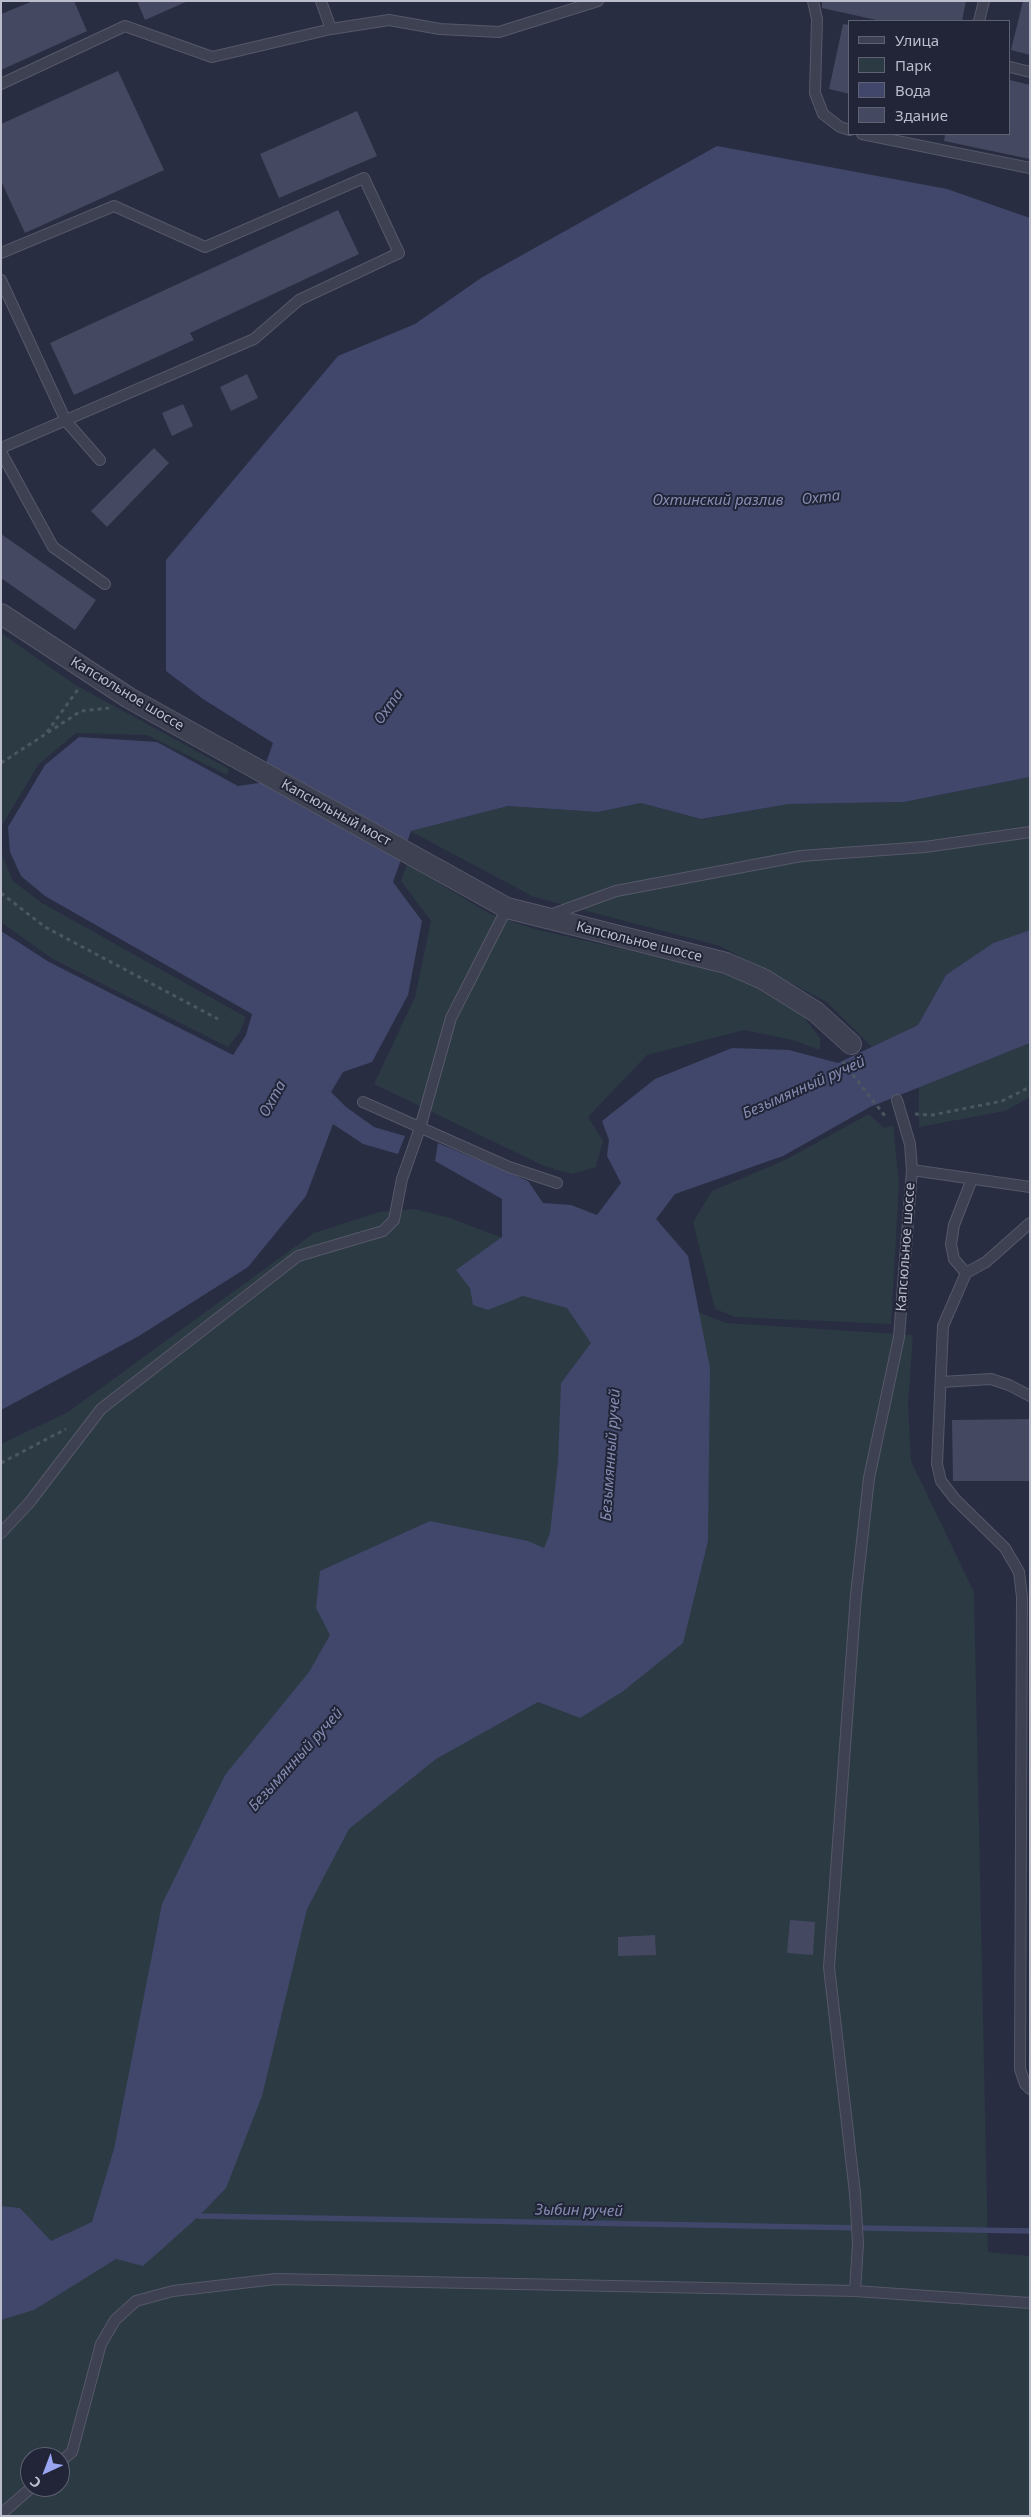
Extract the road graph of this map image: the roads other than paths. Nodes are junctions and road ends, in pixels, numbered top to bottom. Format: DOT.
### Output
graph roads {
  1 [pos="321,1"];
  2 [pos="813,1"];
  3 [pos="984,1"];
  4 [pos="594,2"];
  5 [pos="979,20"];
  6 [pos="331,29"];
  7 [pos="1011,67"];
  8 [pos="1030,72"];
  9 [pos="1,84"];
  10 [pos="848,129"];
  11 [pos="872,135"];
  12 [pos="904,138"];
  13 [pos="1030,168"];
  14 [pos="1,253"];
  15 [pos="1,280"];
  16 [pos="66,421"];
  17 [pos="1,450"];
  18 [pos="100,460"];
  19 [pos="105,584"];
  20 [pos="1,614"];
  21 [pos="256,768"];
  22 [pos="1030,832"];
  23 [pos="417,858"];
  24 [pos="507,908"];
  25 [pos="543,918"];
  26 [pos="846,1052"];
  27 [pos="897,1100"];
  28 [pos="363,1102"];
  29 [pos="420,1128"];
  30 [pos="912,1170"];
  31 [pos="972,1178"];
  32 [pos="557,1183"];
  33 [pos="1030,1187"];
  34 [pos="1030,1223"];
  35 [pos="966,1273"];
  36 [pos="941,1382"];
  37 [pos="1030,1396"];
  38 [pos="1,1533"];
  39 [pos="1030,2089"];
  40 [pos="855,2291"];
  41 [pos="1030,2303"];
  42 [pos="70,2454"];
  43 [pos="21,2497"];
  44 [pos="1,2514"];
  1 -- 6 [label="lane"];
  2 -- 10 [label="lane"];
  3 -- 5 [label="lane"];
  4 -- 6 [label="lane"];
  6 -- 9 [label="lane"];
  7 -- 8 [label="lane"];
  11 -- 12 [label="lane"];
  12 -- 13 [label="lane"];
  14 -- 16 [label="lane"];
  15 -- 16 [label="lane"];
  16 -- 17 [label="lane"];
  16 -- 18 [label="lane"];
  17 -- 19 [label="lane"];
  20 -- 21 [label="street, Капсюльное шоссе"];
  21 -- 23 [label="street, Капсюльный мост"];
  22 -- 25 [label="lane"];
  23 -- 24 [label="street, Капсюльное шоссе"];
  24 -- 25 [label="street, Капсюльное шоссе"];
  24 -- 29 [label="lane"];
  25 -- 26 [label="street, Капсюльное шоссе"];
  27 -- 30 [label="lane, Капсюльное шоссе"];
  28 -- 29 [label="lane"];
  29 -- 32 [label="lane"];
  29 -- 38 [label="lane"];
  30 -- 31 [label="lane"];
  30 -- 40 [label="lane, Капсюльное шоссе"];
  31 -- 33 [label="lane"];
  31 -- 35 [label="lane"];
  34 -- 35 [label="lane"];
  35 -- 36 [label="lane"];
  36 -- 37 [label="lane"];
  36 -- 39 [label="lane"];
  40 -- 41 [label="lane"];
  40 -- 42 [label="lane"];
  43 -- 44 [label="lane"];
}
